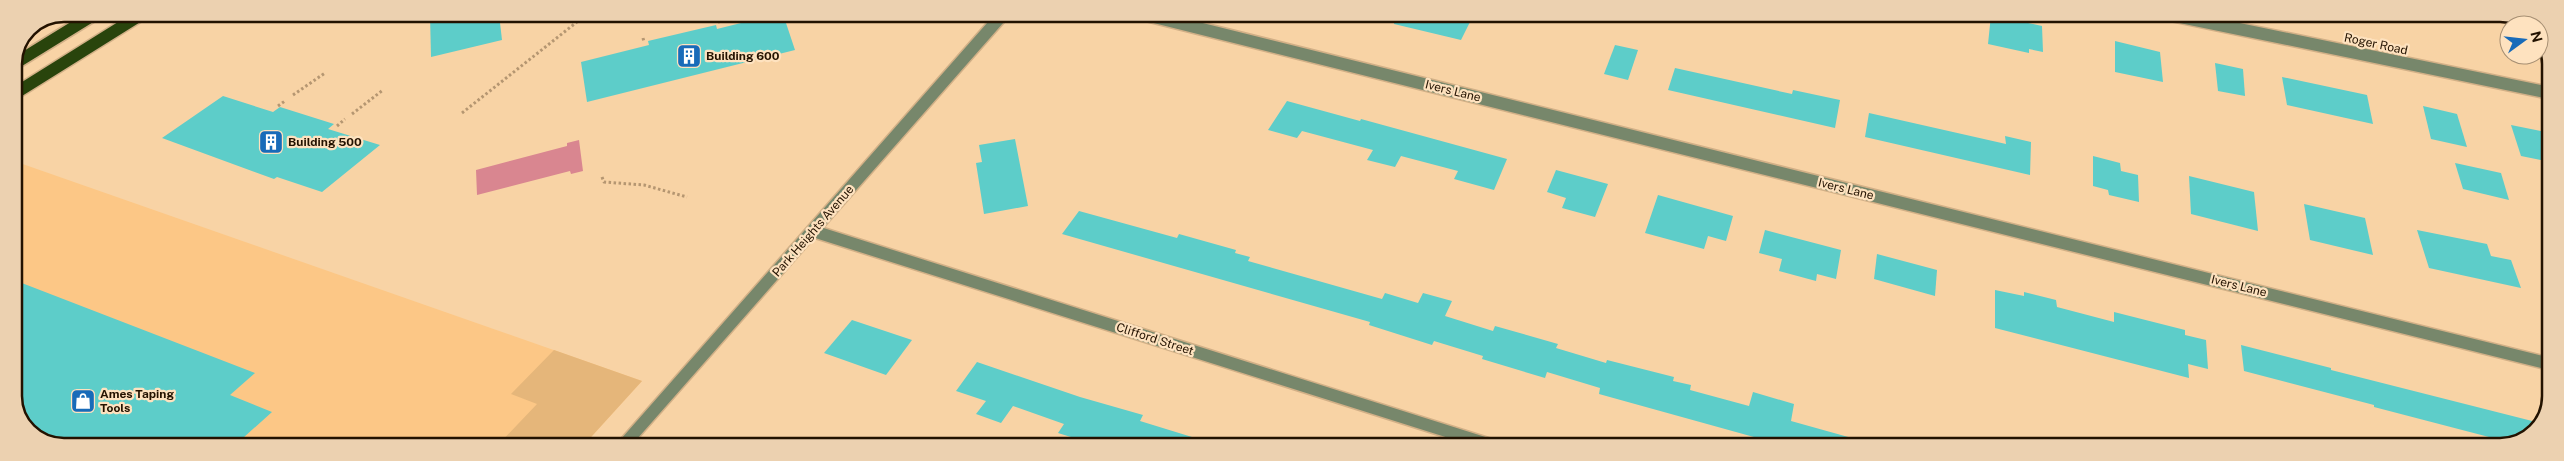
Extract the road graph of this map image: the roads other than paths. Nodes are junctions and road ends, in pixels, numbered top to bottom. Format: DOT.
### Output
graph roads {
  1 [pos="83,22"];
  2 [pos="129,22"];
  3 [pos="996,22"];
  4 [pos="1176,22"];
  5 [pos="2209,23"];
  6 [pos="23,59"];
  7 [pos="22,89"];
  8 [pos="2541,91"];
  9 [pos="813,231"];
  10 [pos="2541,362"];
  11 [pos="630,438"];
  12 [pos="1468,438"];
  1 -- 6 [label="main road"];
  2 -- 7 [label="main road"];
  3 -- 9 [label="street, Park Heights Avenue"];
  4 -- 10 [label="street, Ivers Lane"];
  5 -- 8 [label="street, Roger Road"];
  9 -- 11 [label="street, Park Heights Avenue"];
  9 -- 12 [label="street, Clifford Street"];
}
